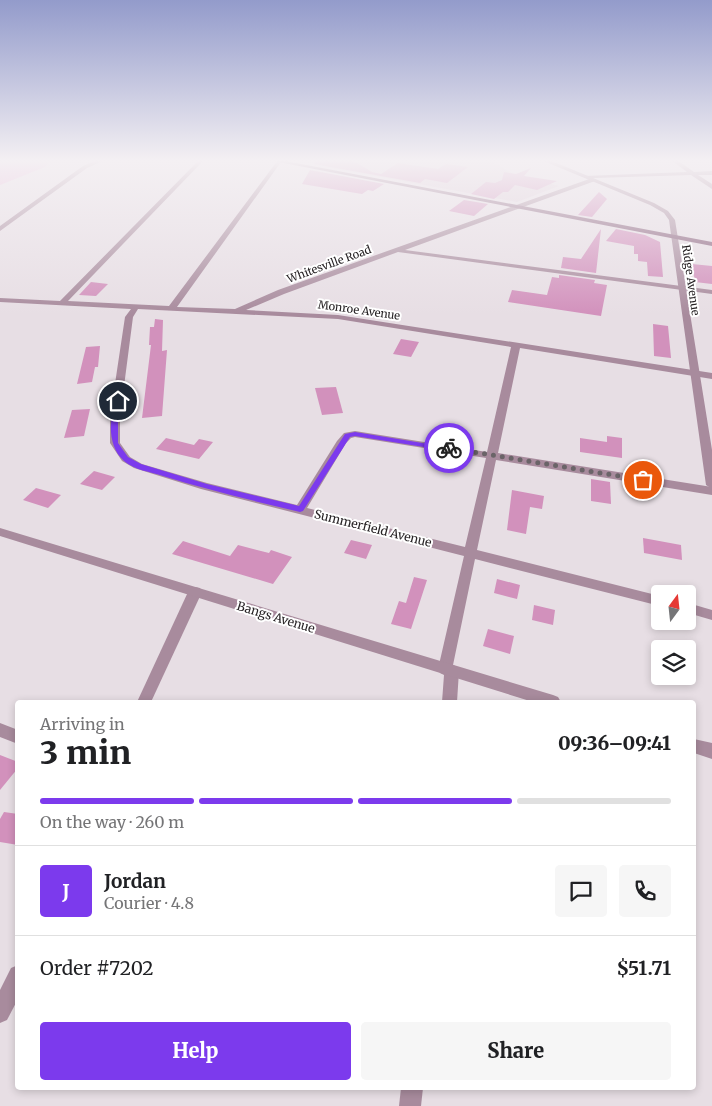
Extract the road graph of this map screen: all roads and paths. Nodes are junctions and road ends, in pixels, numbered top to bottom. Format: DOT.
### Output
graph roads {
  1 [pos="24,212"];
  2 [pos="151,212"];
  3 [pos="242,212"];
  4 [pos="505,212"];
  5 [pos="543,212"];
  6 [pos="664,212"];
  7 [pos="0,229"];
  8 [pos="674,236"];
  9 [pos="712,244"];
  10 [pos="397,250"];
  11 [pos="681,288"];
  12 [pos="712,292"];
  13 [pos="0,300"];
  14 [pos="62,303"];
  15 [pos="136,307"];
  16 [pos="172,308"];
  17 [pos="237,312"];
  18 [pos="516,345"];
  19 [pos="694,373"];
  20 [pos="712,376"];
  21 [pos="491,455"];
  22 [pos="712,485"];
  23 [pos="712,492"];
  24 [pos="300,509"];
  25 [pos="0,532"];
  26 [pos="470,552"];
  27 [pos="195,592"];
  28 [pos="651,599"];
  29 [pos="696,610"];
  30 [pos="712,615"];
  31 [pos="448,670"];
  32 [pos="145,700"];
  33 [pos="449,700"];
  34 [pos="546,700"];
  35 [pos="0,730"];
  36 [pos="15,736"];
  37 [pos="696,747"];
  38 [pos="712,752"];
  39 [pos="15,981"];
  40 [pos="0,1013"];
  41 [pos="412,1090"];
  42 [pos="410,1106"];
  1 -- 7 [label="street"];
  2 -- 14 [label="street"];
  3 -- 16 [label="street"];
  4 -- 10 [label="street, Whitesville Road"];
  5 -- 8 [label="main road"];
  6 -- 8 [label="street, Ridge Avenue"];
  8 -- 9 [label="main road"];
  8 -- 11 [label="street, Ridge Avenue"];
  10 -- 11 [label="street"];
  10 -- 17 [label="street, Whitesville Road"];
  11 -- 12 [label="street"];
  11 -- 19 [label="street, Ridge Avenue"];
  13 -- 14 [label="street, Monroe Avenue"];
  14 -- 15 [label="street, Monroe Avenue"];
  15 -- 16 [label="street, Monroe Avenue"];
  15 -- 24 [label="street, Summerfield Avenue"];
  16 -- 17 [label="street, Monroe Avenue"];
  17 -- 18 [label="street, Monroe Avenue"];
  18 -- 19 [label="street, Monroe Avenue"];
  18 -- 21 [label="street"];
  19 -- 20 [label="street, Monroe Avenue"];
  19 -- 22 [label="street, Ridge Avenue"];
  21 -- 23 [label="street"];
  21 -- 24 [label="street"];
  21 -- 26 [label="street"];
  24 -- 26 [label="street, Summerfield Avenue"];
  25 -- 27 [label="street, Bangs Avenue"];
  26 -- 28 [label="street, Summerfield Avenue"];
  26 -- 31 [label="street"];
  27 -- 31 [label="street, Bangs Avenue"];
  27 -- 32 [label="street"];
  29 -- 30 [label="street"];
  31 -- 33 [label="street"];
  31 -- 34 [label="street, Bangs Avenue"];
  35 -- 36 [label="street"];
  37 -- 38 [label="street"];
  39 -- 40 [label="street"];
  41 -- 42 [label="street"];
}
